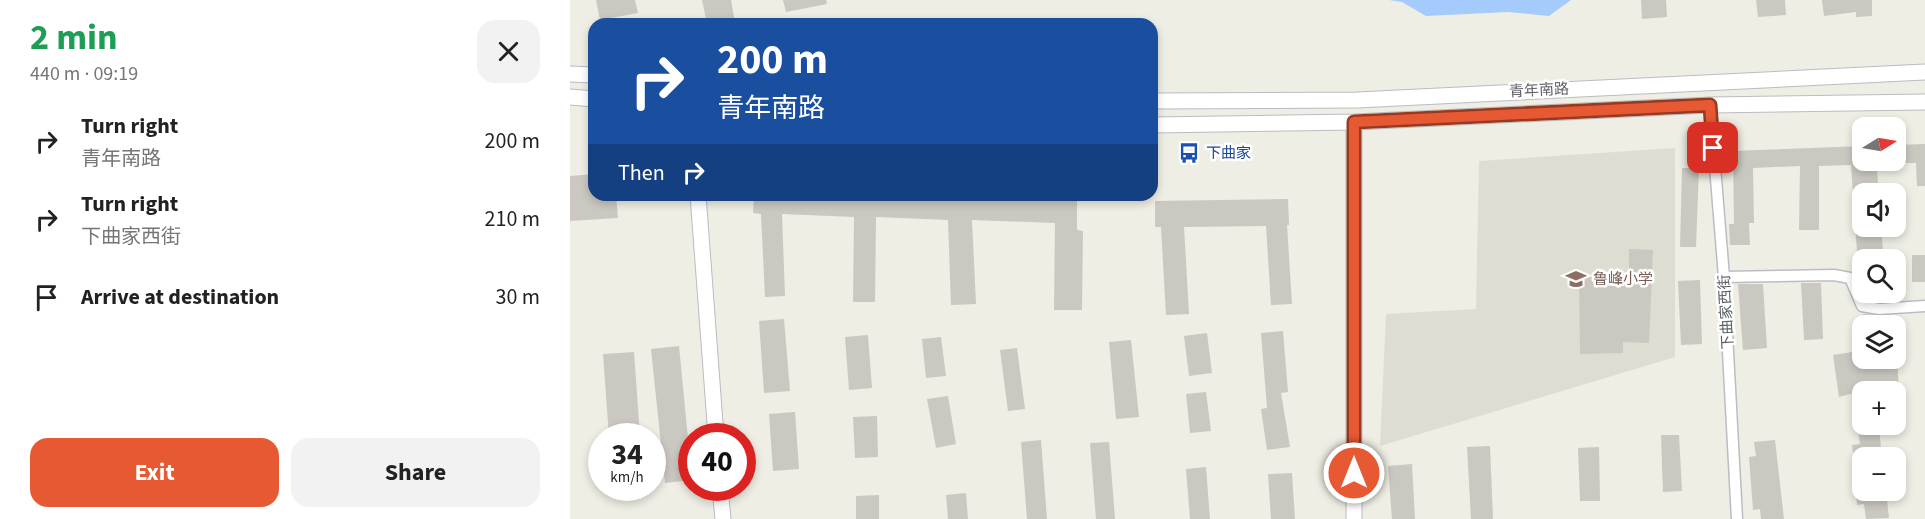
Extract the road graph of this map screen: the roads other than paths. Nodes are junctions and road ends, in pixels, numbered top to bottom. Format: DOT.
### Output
graph roads {
  1 [pos="1925,72"];
  2 [pos="570,74"];
  3 [pos="588,75"];
  4 [pos="570,97"];
  5 [pos="588,98"];
  6 [pos="1158,101"];
  7 [pos="1925,102"];
  8 [pos="1710,105"];
  9 [pos="1354,122"];
  10 [pos="1158,124"];
  11 [pos="698,201"];
  12 [pos="1724,277"];
  13 [pos="1925,306"];
  14 [pos="715,423"];
  15 [pos="721,501"];
  16 [pos="723,519"];
  17 [pos="1354,519"];
  18 [pos="1737,519"];
  1 -- 6 [label="main road, 青年南路"];
  2 -- 3 [label="main road"];
  4 -- 5 [label="main road"];
  7 -- 8 [label="main road, 青年南路"];
  8 -- 9 [label="main road, 青年南路"];
  8 -- 12 [label="street, 下曲家西街"];
  9 -- 10 [label="main road, 青年南路"];
  9 -- 17 [label="main road"];
  11 -- 14 [label="main road"];
  12 -- 13 [label="street"];
  12 -- 18 [label="street, 下曲家西街"];
  15 -- 16 [label="main road"];
}
